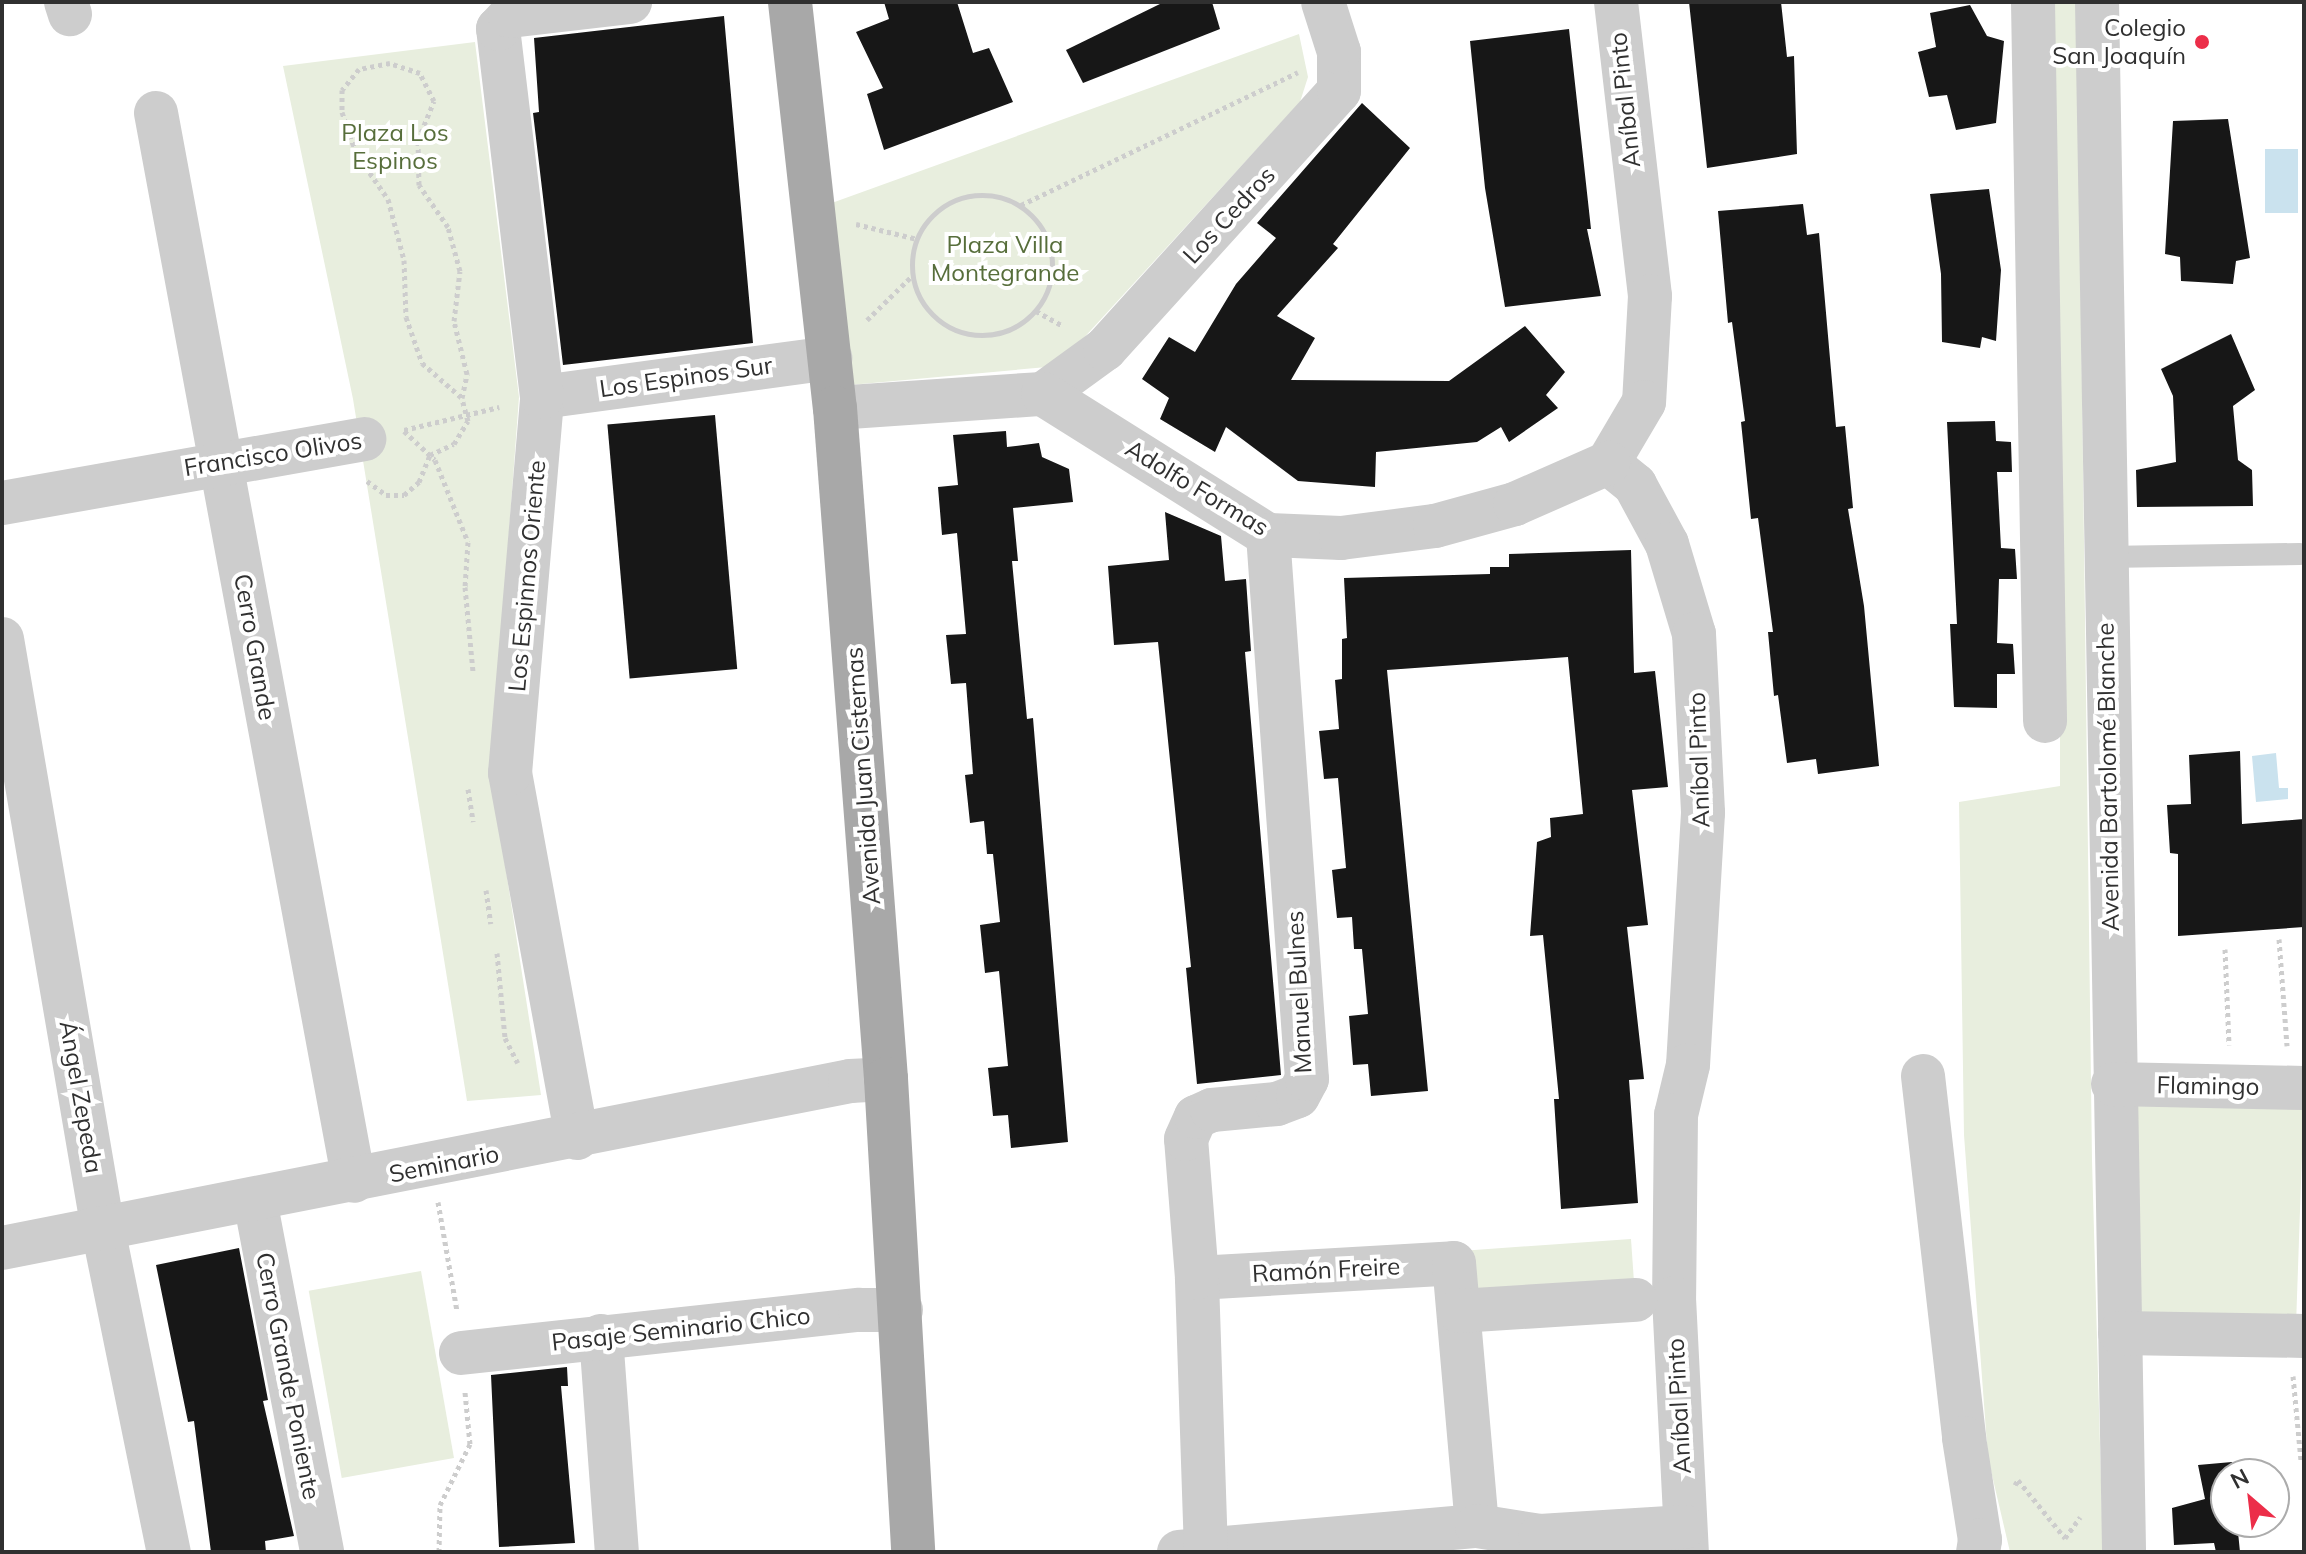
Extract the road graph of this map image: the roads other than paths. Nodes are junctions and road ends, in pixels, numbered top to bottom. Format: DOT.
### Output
graph roads {
  1 [pos="630,2"];
  2 [pos="790,2"];
  3 [pos="1323,2"];
  4 [pos="1616,2"];
  5 [pos="2033,2"];
  6 [pos="2097,2"];
  7 [pos="156,113"];
  8 [pos="830,358"];
  9 [pos="1043,394"];
  10 [pos="542,397"];
  11 [pos="835,408"];
  12 [pos="364,439"];
  13 [pos="221,461"];
  14 [pos="1608,463"];
  15 [pos="2,503"];
  16 [pos="1268,535"];
  17 [pos="2300,554"];
  18 [pos="2105,557"];
  19 [pos="2,639"];
  20 [pos="2045,721"];
  21 [pos="1923,1076"];
  22 [pos="886,1079"];
  23 [pos="2113,1084"];
  24 [pos="2297,1088"];
  25 [pos="577,1138"];
  26 [pos="354,1181"];
  27 [pos="255,1200"];
  28 [pos="103,1229"];
  29 [pos="2,1248"];
  30 [pos="1197,1278"];
  31 [pos="1636,1300"];
  32 [pos="901,1310"];
  33 [pos="1459,1311"];
  34 [pos="2120,1333"];
  35 [pos="601,1336"];
  36 [pos="2296,1336"];
  37 [pos="461,1353"];
  38 [pos="1477,1526"];
  39 [pos="2124,1532"];
  40 [pos="1686,1540"];
  41 [pos="1541,1544"];
  42 [pos="1979,1546"];
  43 [pos="1196,1551"];
  44 [pos="169,1552"];
  45 [pos="322,1552"];
  46 [pos="617,1552"];
  47 [pos="913,1552"];
  1 -- 10 [label="street, Los Espinnos Oriente"];
  2 -- 8 [label="main road, Avenida Juan Cisternas"];
  3 -- 9 [label="street, Los Cedros"];
  4 -- 14 [label="street, Aníbal Pinto"];
  5 -- 20 [label="street"];
  6 -- 18 [label="street, Avenida Bartolomé Blanche"];
  7 -- 13 [label="street, Cerro Grande"];
  8 -- 10 [label="street, Los Espinos Sur"];
  8 -- 11 [label="main road, Avenida Juan Cisternas"];
  9 -- 11 [label="street"];
  9 -- 16 [label="street, Adolfo Formas"];
  10 -- 25 [label="street, Los Espinnos Oriente"];
  11 -- 22 [label="main road, Avenida Juan Cisternas"];
  12 -- 13 [label="street, Francisco Olivos"];
  13 -- 15 [label="street, Francisco Olivos"];
  13 -- 26 [label="street, Cerro Grande"];
  14 -- 16 [label="street, Adolfo Formas"];
  14 -- 40 [label="street, Aníbal Pinto"];
  16 -- 30 [label="street, Manuel Bulnes"];
  17 -- 18 [label="lane"];
  18 -- 23 [label="street, Avenida Bartolomé Blanche"];
  19 -- 28 [label="street, Ángel Zepeda"];
  21 -- 42 [label="street"];
  22 -- 25 [label="street, Seminario"];
  22 -- 32 [label="main road, Avenida Juan Cisternas"];
  23 -- 24 [label="street, Flamingo"];
  23 -- 34 [label="street, Avenida Bartolomé Blanche"];
  25 -- 26 [label="street, Seminario"];
  26 -- 27 [label="street, Seminario"];
  27 -- 28 [label="street, Seminario"];
  27 -- 45 [label="street, Cerro Grande Poniente"];
  28 -- 29 [label="street, Seminario"];
  28 -- 44 [label="street, Ángel Zepeda"];
  30 -- 33 [label="street, Ramón Freire"];
  30 -- 43 [label="street, Manuel Bulnes"];
  31 -- 33 [label="street"];
  32 -- 35 [label="street, Pasaje Seminario Chico"];
  32 -- 47 [label="main road, Avenida Juan Cisternas"];
  33 -- 38 [label="street"];
  34 -- 36 [label="street"];
  34 -- 39 [label="street, Avenida Bartolomé Blanche"];
  35 -- 37 [label="street, Pasaje Seminario Chico"];
  35 -- 46 [label="street"];
  38 -- 41 [label="street"];
  38 -- 43 [label="street"];
  40 -- 41 [label="street"];
}
